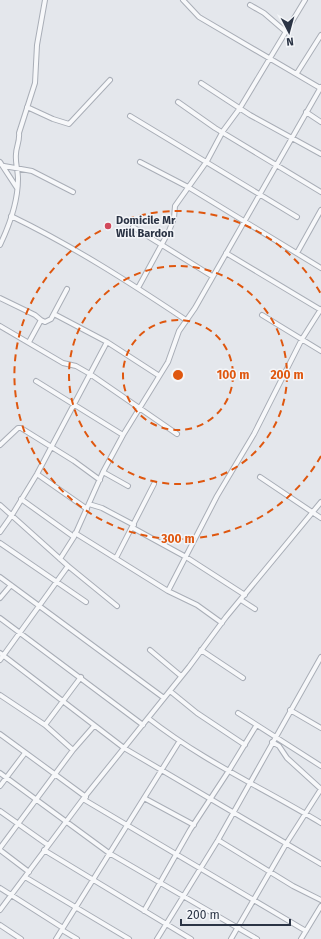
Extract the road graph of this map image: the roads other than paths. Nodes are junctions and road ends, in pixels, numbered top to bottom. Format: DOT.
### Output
graph roads {
  1 [pos="45,0"];
  2 [pos="183,0"];
  3 [pos="305,0"];
  4 [pos="250,5"];
  5 [pos="286,32"];
  6 [pos="321,35"];
  7 [pos="270,57"];
  8 [pos="297,73"];
  9 [pos="110,80"];
  10 [pos="201,83"];
  11 [pos="321,87"];
  12 [pos="178,102"];
  13 [pos="27,107"];
  14 [pos="240,108"];
  15 [pos="306,112"];
  16 [pos="130,116"];
  17 [pos="321,122"];
  18 [pos="223,131"];
  19 [pos="292,137"];
  20 [pos="321,154"];
  21 [pos="207,161"];
  22 [pos="0,162"];
  23 [pos="140,162"];
  24 [pos="4,166"];
  25 [pos="277,167"];
  26 [pos="18,169"];
  27 [pos="188,187"];
  28 [pos="17,188"];
  29 [pos="73,192"];
  30 [pos="321,192"];
  31 [pos="259,194"];
  32 [pos="321,210"];
  33 [pos="11,216"];
  34 [pos="297,217"];
  35 [pos="244,222"];
  36 [pos="133,227"];
  37 [pos="161,244"];
  38 [pos="0,245"];
  39 [pos="226,253"];
  40 [pos="297,253"];
  41 [pos="321,268"];
  42 [pos="212,276"];
  43 [pos="138,288"];
  44 [pos="67,289"];
  45 [pos="0,298"];
  46 [pos="321,310"];
  47 [pos="54,314"];
  48 [pos="262,315"];
  49 [pos="41,320"];
  50 [pos="186,320"];
  51 [pos="0,326"];
  52 [pos="302,340"];
  53 [pos="29,342"];
  54 [pos="107,342"];
  55 [pos="321,351"];
  56 [pos="90,374"];
  57 [pos="158,375"];
  58 [pos="36,381"];
  59 [pos="73,406"];
  60 [pos="140,408"];
  61 [pos="177,434"];
  62 [pos="123,435"];
  63 [pos="0,445"];
  64 [pos="50,447"];
  65 [pos="103,472"];
  66 [pos="36,474"];
  67 [pos="260,477"];
  68 [pos="100,480"];
  69 [pos="154,484"];
  70 [pos="128,486"];
  71 [pos="22,499"];
  72 [pos="321,502"];
  73 [pos="0,505"];
  74 [pos="88,506"];
  75 [pos="312,513"];
  76 [pos="12,515"];
  77 [pos="321,518"];
  78 [pos="133,526"];
  79 [pos="0,532"];
  80 [pos="75,535"];
  81 [pos="0,543"];
  82 [pos="186,557"];
  83 [pos="116,558"];
  84 [pos="60,559"];
  85 [pos="68,566"];
  86 [pos="0,577"];
  87 [pos="56,583"];
  88 [pos="11,585"];
  89 [pos="168,591"];
  90 [pos="245,595"];
  91 [pos="0,598"];
  92 [pos="242,600"];
  93 [pos="86,602"];
  94 [pos="117,606"];
  95 [pos="39,607"];
  96 [pos="255,610"];
  97 [pos="0,618"];
  98 [pos="222,623"];
  99 [pos="19,633"];
  100 [pos="150,650"];
  101 [pos="201,650"];
  102 [pos="2,654"];
  103 [pos="321,657"];
  104 [pos="0,660"];
  105 [pos="181,676"];
  106 [pos="81,677"];
  107 [pos="243,678"];
  108 [pos="170,691"];
  109 [pos="0,695"];
  110 [pos="164,698"];
  111 [pos="63,701"];
  112 [pos="290,710"];
  113 [pos="238,713"];
  114 [pos="148,718"];
  115 [pos="45,725"];
  116 [pos="143,725"];
  117 [pos="94,726"];
  118 [pos="256,726"];
  119 [pos="321,728"];
  120 [pos="0,734"];
  121 [pos="274,738"];
  122 [pos="179,742"];
  123 [pos="272,742"];
  124 [pos="245,745"];
  125 [pos="124,748"];
  126 [pos="74,750"];
  127 [pos="25,753"];
  128 [pos="321,766"];
  129 [pos="161,769"];
  130 [pos="228,772"];
  131 [pos="0,773"];
  132 [pos="55,774"];
  133 [pos="6,778"];
  134 [pos="250,784"];
  135 [pos="0,786"];
  136 [pos="321,789"];
  137 [pos="84,798"];
  138 [pos="144,798"];
  139 [pos="211,800"];
  140 [pos="36,801"];
  141 [pos="0,811"];
  142 [pos="233,811"];
  143 [pos="305,813"];
  144 [pos="66,823"];
  145 [pos="321,823"];
  146 [pos="18,824"];
  147 [pos="194,825"];
  148 [pos="127,826"];
  149 [pos="218,840"];
  150 [pos="286,844"];
  151 [pos="48,845"];
  152 [pos="0,849"];
  153 [pos="44,850"];
  154 [pos="109,853"];
  155 [pos="177,854"];
  156 [pos="321,864"];
  157 [pos="200,868"];
  158 [pos="29,872"];
  159 [pos="270,872"];
  160 [pos="25,877"];
  161 [pos="93,880"];
  162 [pos="160,881"];
  163 [pos="0,888"];
  164 [pos="10,895"];
  165 [pos="184,896"];
  166 [pos="254,900"];
  167 [pos="321,900"];
  168 [pos="321,906"];
  169 [pos="76,908"];
  170 [pos="0,910"];
  171 [pos="144,911"];
  172 [pos="166,924"];
  173 [pos="0,925"];
  174 [pos="238,928"];
  175 [pos="62,929"];
  176 [pos="306,931"];
  177 [pos="21,939"];
  178 [pos="56,939"];
  179 [pos="77,939"];
  180 [pos="129,939"];
  181 [pos="157,939"];
  182 [pos="191,939"];
  183 [pos="231,939"];
  184 [pos="257,939"];
  185 [pos="301,939"];
  1 -- 13 [label="street"];
  2 -- 7 [label="street"];
  3 -- 5 [label="street"];
  4 -- 5 [label="street"];
  5 -- 7 [label="street"];
  6 -- 8 [label="street"];
  7 -- 8 [label="street"];
  7 -- 14 [label="street"];
  8 -- 11 [label="street"];
  9 -- 13 [label="street"];
  10 -- 14 [label="street"];
  11 -- 15 [label="street"];
  12 -- 18 [label="street"];
  13 -- 26 [label="street"];
  14 -- 18 [label="street"];
  14 -- 19 [label="street"];
  15 -- 17 [label="street"];
  15 -- 19 [label="street"];
  16 -- 21 [label="street"];
  18 -- 21 [label="street"];
  18 -- 25 [label="street"];
  19 -- 20 [label="street"];
  19 -- 25 [label="street"];
  21 -- 27 [label="street"];
  21 -- 31 [label="street"];
  22 -- 24 [label="street"];
  23 -- 27 [label="street"];
  24 -- 26 [label="street"];
  24 -- 28 [label="street"];
  25 -- 30 [label="street"];
  25 -- 31 [label="street"];
  26 -- 28 [label="street"];
  26 -- 29 [label="street"];
  27 -- 35 [label="street"];
  27 -- 37 [label="street"];
  28 -- 33 [label="street"];
  31 -- 34 [label="street"];
  31 -- 35 [label="street"];
  32 -- 40 [label="street"];
  33 -- 38 [label="street"];
  33 -- 43 [label="street"];
  35 -- 39 [label="street"];
  35 -- 40 [label="street"];
  36 -- 37 [label="street"];
  37 -- 42 [label="street"];
  37 -- 43 [label="street"];
  39 -- 42 [label="street"];
  39 -- 46 [label="street"];
  40 -- 41 [label="street"];
  42 -- 50 [label="street"];
  43 -- 50 [label="street"];
  44 -- 47 [label="street"];
  45 -- 49 [label="street"];
  46 -- 52 [label="street"];
  47 -- 49 [label="street"];
  47 -- 54 [label="street"];
  48 -- 52 [label="street"];
  49 -- 53 [label="street"];
  50 -- 57 [label="street"];
  51 -- 53 [label="street"];
  52 -- 55 [label="street"];
  52 -- 82 [label="street"];
  53 -- 56 [label="street"];
  54 -- 56 [label="street"];
  54 -- 57 [label="street"];
  56 -- 59 [label="street"];
  56 -- 60 [label="street"];
  57 -- 60 [label="street"];
  58 -- 59 [label="street"];
  59 -- 62 [label="street"];
  59 -- 64 [label="street"];
  60 -- 61 [label="street"];
  60 -- 62 [label="street"];
  62 -- 65 [label="street"];
  63 -- 64 [label="street"];
  64 -- 66 [label="street"];
  64 -- 68 [label="street"];
  65 -- 68 [label="street"];
  65 -- 70 [label="street"];
  66 -- 71 [label="street"];
  66 -- 74 [label="street"];
  67 -- 75 [label="street"];
  68 -- 74 [label="street"];
  69 -- 78 [label="street"];
  71 -- 76 [label="street"];
  71 -- 80 [label="street"];
  72 -- 75 [label="street"];
  73 -- 76 [label="street"];
  74 -- 78 [label="street"];
  74 -- 80 [label="street"];
  75 -- 77 [label="street"];
  75 -- 90 [label="street"];
  76 -- 79 [label="street"];
  76 -- 84 [label="street"];
  78 -- 82 [label="street"];
  78 -- 83 [label="street"];
  80 -- 83 [label="street"];
  80 -- 84 [label="street"];
  81 -- 87 [label="street"];
  82 -- 89 [label="street"];
  82 -- 90 [label="street"];
  83 -- 89 [label="street"];
  84 -- 85 [label="street"];
  85 -- 87 [label="street"];
  85 -- 94 [label="street"];
  86 -- 88 [label="street"];
  87 -- 93 [label="street"];
  87 -- 95 [label="street"];
  88 -- 91 [label="street"];
  88 -- 95 [label="street"];
  89 -- 98 [label="street"];
  90 -- 92 [label="street"];
  92 -- 96 [label="street"];
  92 -- 98 [label="street"];
  95 -- 99 [label="street"];
  95 -- 110 [label="street"];
  97 -- 99 [label="street"];
  98 -- 101 [label="street"];
  99 -- 102 [label="street"];
  99 -- 106 [label="street"];
  100 -- 105 [label="street"];
  101 -- 105 [label="street"];
  101 -- 107 [label="street"];
  102 -- 104 [label="street"];
  102 -- 111 [label="street"];
  103 -- 112 [label="street"];
  105 -- 108 [label="street"];
  106 -- 111 [label="street"];
  106 -- 116 [label="street"];
  108 -- 110 [label="street"];
  108 -- 124 [label="street"];
  109 -- 115 [label="street"];
  110 -- 114 [label="street"];
  111 -- 115 [label="street"];
  111 -- 117 [label="street"];
  112 -- 119 [label="street"];
  112 -- 121 [label="street"];
  113 -- 118 [label="street"];
  114 -- 116 [label="street"];
  114 -- 122 [label="street"];
  115 -- 126 [label="street"];
  116 -- 125 [label="street"];
  117 -- 125 [label="street"];
  117 -- 126 [label="street"];
  118 -- 121 [label="street"];
  118 -- 124 [label="street"];
  120 -- 127 [label="street"];
  121 -- 123 [label="street"];
  121 -- 128 [label="street"];
  122 -- 129 [label="street"];
  122 -- 130 [label="street"];
  123 -- 134 [label="street"];
  123 -- 136 [label="street"];
  124 -- 130 [label="street"];
  125 -- 129 [label="street"];
  125 -- 137 [label="street"];
  126 -- 132 [label="street"];
  127 -- 132 [label="street"];
  127 -- 133 [label="street"];
  129 -- 138 [label="street"];
  129 -- 139 [label="street"];
  130 -- 134 [label="street"];
  130 -- 139 [label="street"];
  131 -- 133 [label="street"];
  132 -- 137 [label="street"];
  132 -- 140 [label="street"];
  133 -- 135 [label="street"];
  133 -- 140 [label="street"];
  134 -- 142 [label="street"];
  134 -- 143 [label="street"];
  136 -- 143 [label="street"];
  137 -- 144 [label="street"];
  137 -- 148 [label="street"];
  138 -- 147 [label="street"];
  138 -- 148 [label="street"];
  139 -- 142 [label="street"];
  139 -- 147 [label="street"];
  140 -- 144 [label="street"];
  140 -- 146 [label="street"];
  141 -- 146 [label="street"];
  142 -- 149 [label="street"];
  142 -- 150 [label="street"];
  143 -- 145 [label="street"];
  143 -- 150 [label="street"];
  144 -- 151 [label="street"];
  144 -- 154 [label="street"];
  146 -- 151 [label="street"];
  146 -- 152 [label="street"];
  147 -- 155 [label="street"];
  148 -- 154 [label="street"];
  148 -- 155 [label="street"];
  149 -- 157 [label="street"];
  149 -- 159 [label="street"];
  150 -- 156 [label="street"];
  150 -- 159 [label="street"];
  151 -- 153 [label="street"];
  152 -- 158 [label="street"];
  153 -- 158 [label="street"];
  153 -- 161 [label="street"];
  154 -- 161 [label="street"];
  154 -- 162 [label="street"];
  155 -- 157 [label="street"];
  155 -- 162 [label="street"];
  157 -- 165 [label="street"];
  157 -- 166 [label="street"];
  158 -- 160 [label="street"];
  159 -- 166 [label="street"];
  159 -- 167 [label="street"];
  160 -- 164 [label="street"];
  160 -- 169 [label="street"];
  161 -- 169 [label="street"];
  161 -- 171 [label="street"];
  162 -- 165 [label="street"];
  162 -- 171 [label="street"];
  163 -- 164 [label="street"];
  164 -- 170 [label="street"];
  164 -- 175 [label="street"];
  165 -- 172 [label="street"];
  165 -- 174 [label="street"];
  166 -- 174 [label="street"];
  166 -- 176 [label="street"];
  168 -- 176 [label="street"];
  169 -- 175 [label="street"];
  169 -- 180 [label="street"];
  171 -- 172 [label="street"];
  172 -- 181 [label="street"];
  172 -- 182 [label="street"];
  173 -- 177 [label="street"];
  174 -- 183 [label="street"];
  174 -- 184 [label="street"];
  175 -- 178 [label="street"];
  175 -- 179 [label="street"];
  176 -- 185 [label="street"];
}
